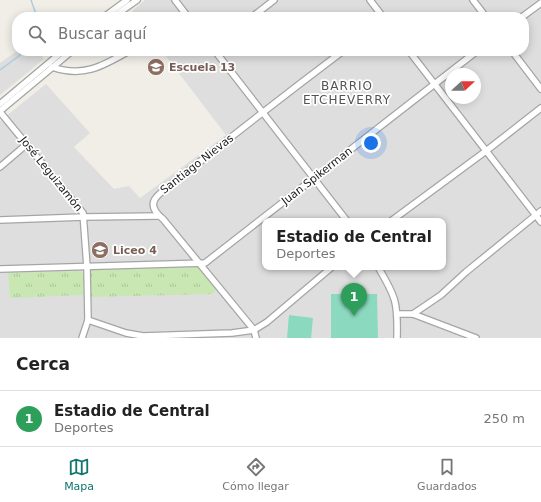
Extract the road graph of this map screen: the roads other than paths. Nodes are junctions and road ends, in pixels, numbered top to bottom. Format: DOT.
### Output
graph roads {
  1 [pos="127,0"];
  2 [pos="137,0"];
  3 [pos="175,0"];
  4 [pos="274,0"];
  5 [pos="370,0"];
  6 [pos="473,0"];
  7 [pos="541,3"];
  8 [pos="111,12"];
  9 [pos="120,12"];
  10 [pos="184,12"];
  11 [pos="258,12"];
  12 [pos="379,12"];
  13 [pos="482,12"];
  14 [pos="529,12"];
  15 [pos="57,56"];
  16 [pos="66,56"];
  17 [pos="119,56"];
  18 [pos="219,56"];
  19 [pos="336,56"];
  20 [pos="413,56"];
  21 [pos="471,56"];
  22 [pos="516,56"];
  23 [pos="52,67"];
  24 [pos="435,84"];
  25 [pos="541,89"];
  26 [pos="0,104"];
  27 [pos="541,108"];
  28 [pos="0,111"];
  29 [pos="263,112"];
  30 [pos="28,144"];
  31 [pos="486,151"];
  32 [pos="0,167"];
  33 [pos="314,178"];
  34 [pos="541,211"];
  35 [pos="536,215"];
  36 [pos="84,216"];
  37 [pos="159,216"];
  38 [pos="263,218"];
  39 [pos="345,218"];
  40 [pos="395,218"];
  41 [pos="262,219"];
  42 [pos="0,220"];
  43 [pos="541,222"];
  44 [pos="199,264"];
  45 [pos="87,267"];
  46 [pos="0,269"];
  47 [pos="328,270"];
  48 [pos="380,270"];
  49 [pos="398,314"];
  50 [pos="413,314"];
  51 [pos="88,320"];
  52 [pos="254,330"];
  53 [pos="82,338"];
  54 [pos="256,338"];
  55 [pos="397,338"];
  56 [pos="476,338"];
  1 -- 8 [label="street"];
  2 -- 9 [label="street"];
  3 -- 10 [label="street"];
  4 -- 11 [label="street"];
  5 -- 12 [label="street"];
  6 -- 13 [label="street"];
  7 -- 14 [label="street"];
  15 -- 26 [label="street"];
  16 -- 23 [label="street"];
  17 -- 23 [label="street"];
  18 -- 29 [label="street"];
  19 -- 29 [label="street, Santiago Nievas"];
  20 -- 24 [label="street"];
  21 -- 24 [label="street, Juan Spikerman"];
  22 -- 25 [label="street"];
  23 -- 28 [label="street"];
  24 -- 31 [label="street"];
  24 -- 33 [label="street, Juan Spikerman"];
  27 -- 31 [label="street"];
  28 -- 30 [label="street, José Leguizamón"];
  29 -- 33 [label="street"];
  29 -- 37 [label="street, Santiago Nievas"];
  30 -- 32 [label="street"];
  30 -- 36 [label="street, José Leguizamón"];
  31 -- 35 [label="street"];
  31 -- 40 [label="street"];
  33 -- 38 [label="street, Juan Spikerman"];
  33 -- 39 [label="street"];
  34 -- 35 [label="street"];
  35 -- 43 [label="street"];
  35 -- 50 [label="street"];
  36 -- 37 [label="street"];
  36 -- 42 [label="street"];
  36 -- 45 [label="street, José Leguizamón"];
  37 -- 44 [label="street"];
  41 -- 44 [label="street, Juan Spikerman"];
  44 -- 45 [label="street, Juan Spikerman"];
  44 -- 52 [label="street"];
  45 -- 46 [label="street, Juan Spikerman"];
  45 -- 51 [label="street, José Leguizamón"];
  47 -- 52 [label="street"];
  48 -- 49 [label="street"];
  49 -- 50 [label="street"];
  49 -- 55 [label="street"];
  50 -- 56 [label="street"];
  51 -- 52 [label="street"];
  51 -- 53 [label="street, José Leguizamón"];
  52 -- 54 [label="street"];
}
